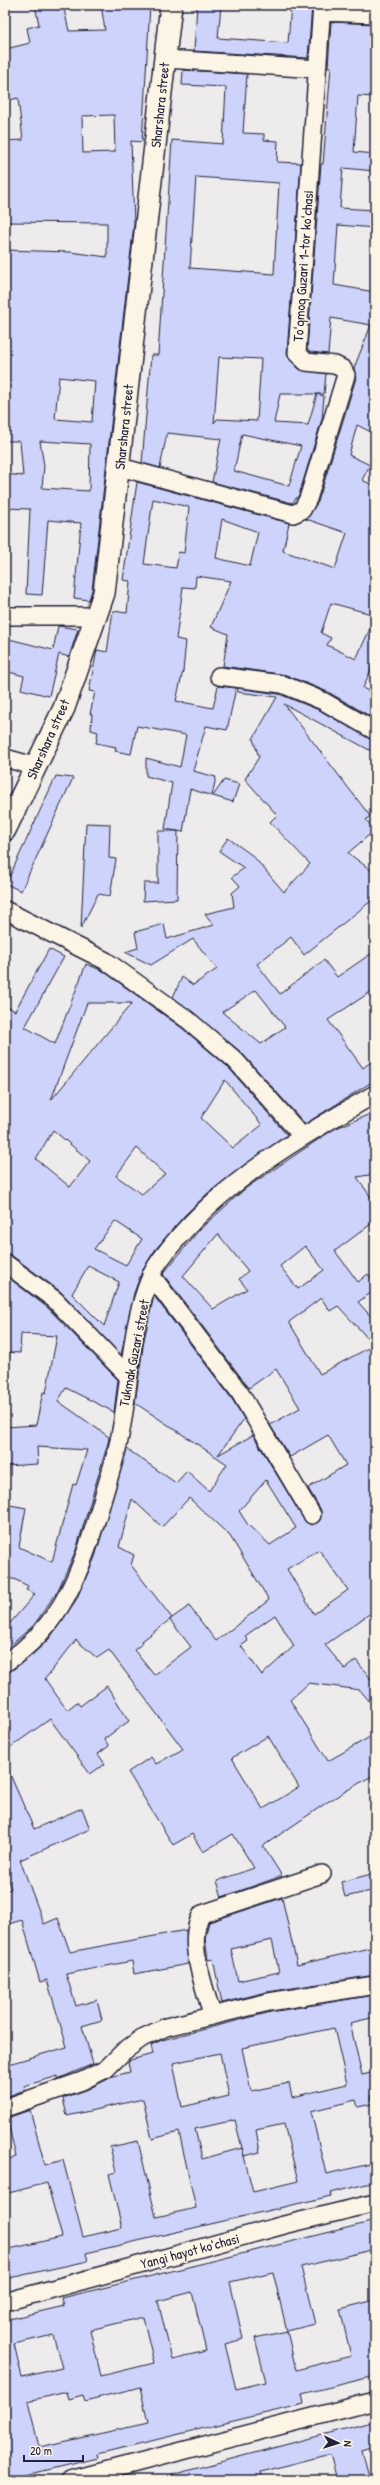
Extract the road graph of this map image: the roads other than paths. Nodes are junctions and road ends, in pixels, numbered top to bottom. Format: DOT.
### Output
graph roads {
  1 [pos="171,5"];
  2 [pos="322,8"];
  3 [pos="375,14"];
  4 [pos="166,59"];
  5 [pos="317,69"];
  6 [pos="120,467"];
  7 [pos="5,616"];
  8 [pos="96,616"];
  9 [pos="219,676"];
  10 [pos="375,731"];
  11 [pos="5,758"];
  12 [pos="37,767"];
  13 [pos="5,830"];
  14 [pos="5,910"];
  15 [pos="375,1094"];
  16 [pos="302,1136"];
  17 [pos="5,1263"];
  18 [pos="151,1275"];
  19 [pos="127,1375"];
  20 [pos="312,1515"];
  21 [pos="5,1663"];
  22 [pos="322,1874"];
  23 [pos="375,1986"];
  24 [pos="212,2015"];
  25 [pos="5,2108"];
  26 [pos="375,2203"];
  27 [pos="5,2302"];
  28 [pos="375,2401"];
  29 [pos="70,2480"];
  1 -- 4 [label="street, Sharshara street"];
  2 -- 3 [label="street"];
  2 -- 5 [label="street, Toʻqmoq Guzari 1-tor koʻchasi"];
  4 -- 5 [label="street"];
  4 -- 6 [label="street, Sharshara street"];
  5 -- 6 [label="street, Toʻqmoq Guzari 1-tor koʻchasi"];
  6 -- 8 [label="street, Sharshara street"];
  7 -- 8 [label="street"];
  8 -- 12 [label="street, Sharshara street"];
  9 -- 10 [label="street"];
  11 -- 12 [label="street"];
  12 -- 13 [label="street, Sharshara street"];
  14 -- 16 [label="street"];
  15 -- 16 [label="street, Tukmak Guzari street"];
  16 -- 18 [label="street, Tukmak Guzari street"];
  17 -- 19 [label="street"];
  18 -- 19 [label="street, Tukmak Guzari street"];
  18 -- 20 [label="street"];
  19 -- 21 [label="street, Tukmak Guzari street"];
  22 -- 24 [label="street"];
  23 -- 24 [label="street"];
  24 -- 25 [label="street"];
  26 -- 27 [label="street, Yangi hayot koʻchasi"];
  28 -- 29 [label="street"];
}
